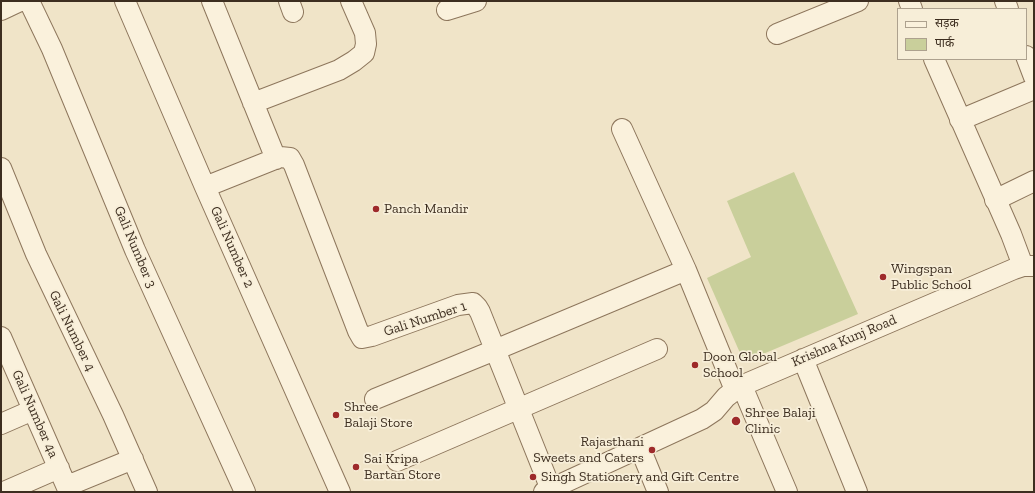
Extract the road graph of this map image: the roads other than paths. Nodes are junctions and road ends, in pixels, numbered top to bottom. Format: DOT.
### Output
graph roads {
  1 [pos="20,1"];
  2 [pos="29,1"];
  3 [pos="125,1"];
  4 [pos="212,1"];
  5 [pos="351,1"];
  6 [pos="476,1"];
  7 [pos="858,1"];
  8 [pos="1,10"];
  9 [pos="447,10"];
  10 [pos="777,34"];
  11 [pos="1027,59"];
  12 [pos="934,60"];
  13 [pos="1034,77"];
  14 [pos="1034,89"];
  15 [pos="254,103"];
  16 [pos="960,120"];
  17 [pos="622,129"];
  18 [pos="285,162"];
  19 [pos="1,168"];
  20 [pos="1034,181"];
  21 [pos="205,187"];
  22 [pos="995,200"];
  23 [pos="1028,266"];
  24 [pos="686,270"];
  25 [pos="2,342"];
  26 [pos="656,348"];
  27 [pos="495,350"];
  28 [pos="803,359"];
  29 [pos="738,388"];
  30 [pos="375,399"];
  31 [pos="518,408"];
  32 [pos="33,410"];
  33 [pos="1,424"];
  34 [pos="640,448"];
  35 [pos="133,459"];
  36 [pos="397,461"];
  37 [pos="59,468"];
  38 [pos="68,489"];
  39 [pos="549,491"];
  40 [pos="4,492"];
  41 [pos="147,492"];
  42 [pos="245,492"];
  43 [pos="340,492"];
  44 [pos="658,492"];
  45 [pos="788,492"];
  46 [pos="857,492"];
  1 -- 8 [label="street"];
  2 -- 42 [label="street, Gali Number 3"];
  3 -- 21 [label="street, Gali Number 2"];
  4 -- 15 [label="street"];
  5 -- 15 [label="street"];
  6 -- 9 [label="street"];
  7 -- 10 [label="street"];
  11 -- 13 [label="street"];
  12 -- 16 [label="street"];
  14 -- 16 [label="street"];
  15 -- 18 [label="street"];
  16 -- 22 [label="street"];
  17 -- 24 [label="street"];
  18 -- 21 [label="street"];
  18 -- 27 [label="street, Gali Number 1"];
  19 -- 35 [label="street, Gali Number 4"];
  20 -- 22 [label="street"];
  21 -- 43 [label="street, Gali Number 2"];
  22 -- 23 [label="street"];
  23 -- 28 [label="street, Krishna Kunj Road"];
  24 -- 27 [label="street"];
  24 -- 29 [label="street"];
  25 -- 32 [label="street, Gali Number 4a"];
  26 -- 31 [label="street"];
  27 -- 30 [label="street"];
  27 -- 31 [label="street, Gali Number 1"];
  28 -- 29 [label="street, Krishna Kunj Road"];
  28 -- 46 [label="street"];
  29 -- 34 [label="street, Krishna Kunj Road"];
  29 -- 45 [label="street"];
  31 -- 36 [label="street"];
  31 -- 39 [label="street, Gali Number 1"];
  32 -- 33 [label="street"];
  32 -- 37 [label="street, Gali Number 4a"];
  34 -- 39 [label="street, Krishna Kunj Road"];
  34 -- 44 [label="street"];
  35 -- 38 [label="street"];
  35 -- 41 [label="street, Gali Number 4"];
  37 -- 38 [label="street, Gali Number 4a"];
  37 -- 40 [label="street"];
}
